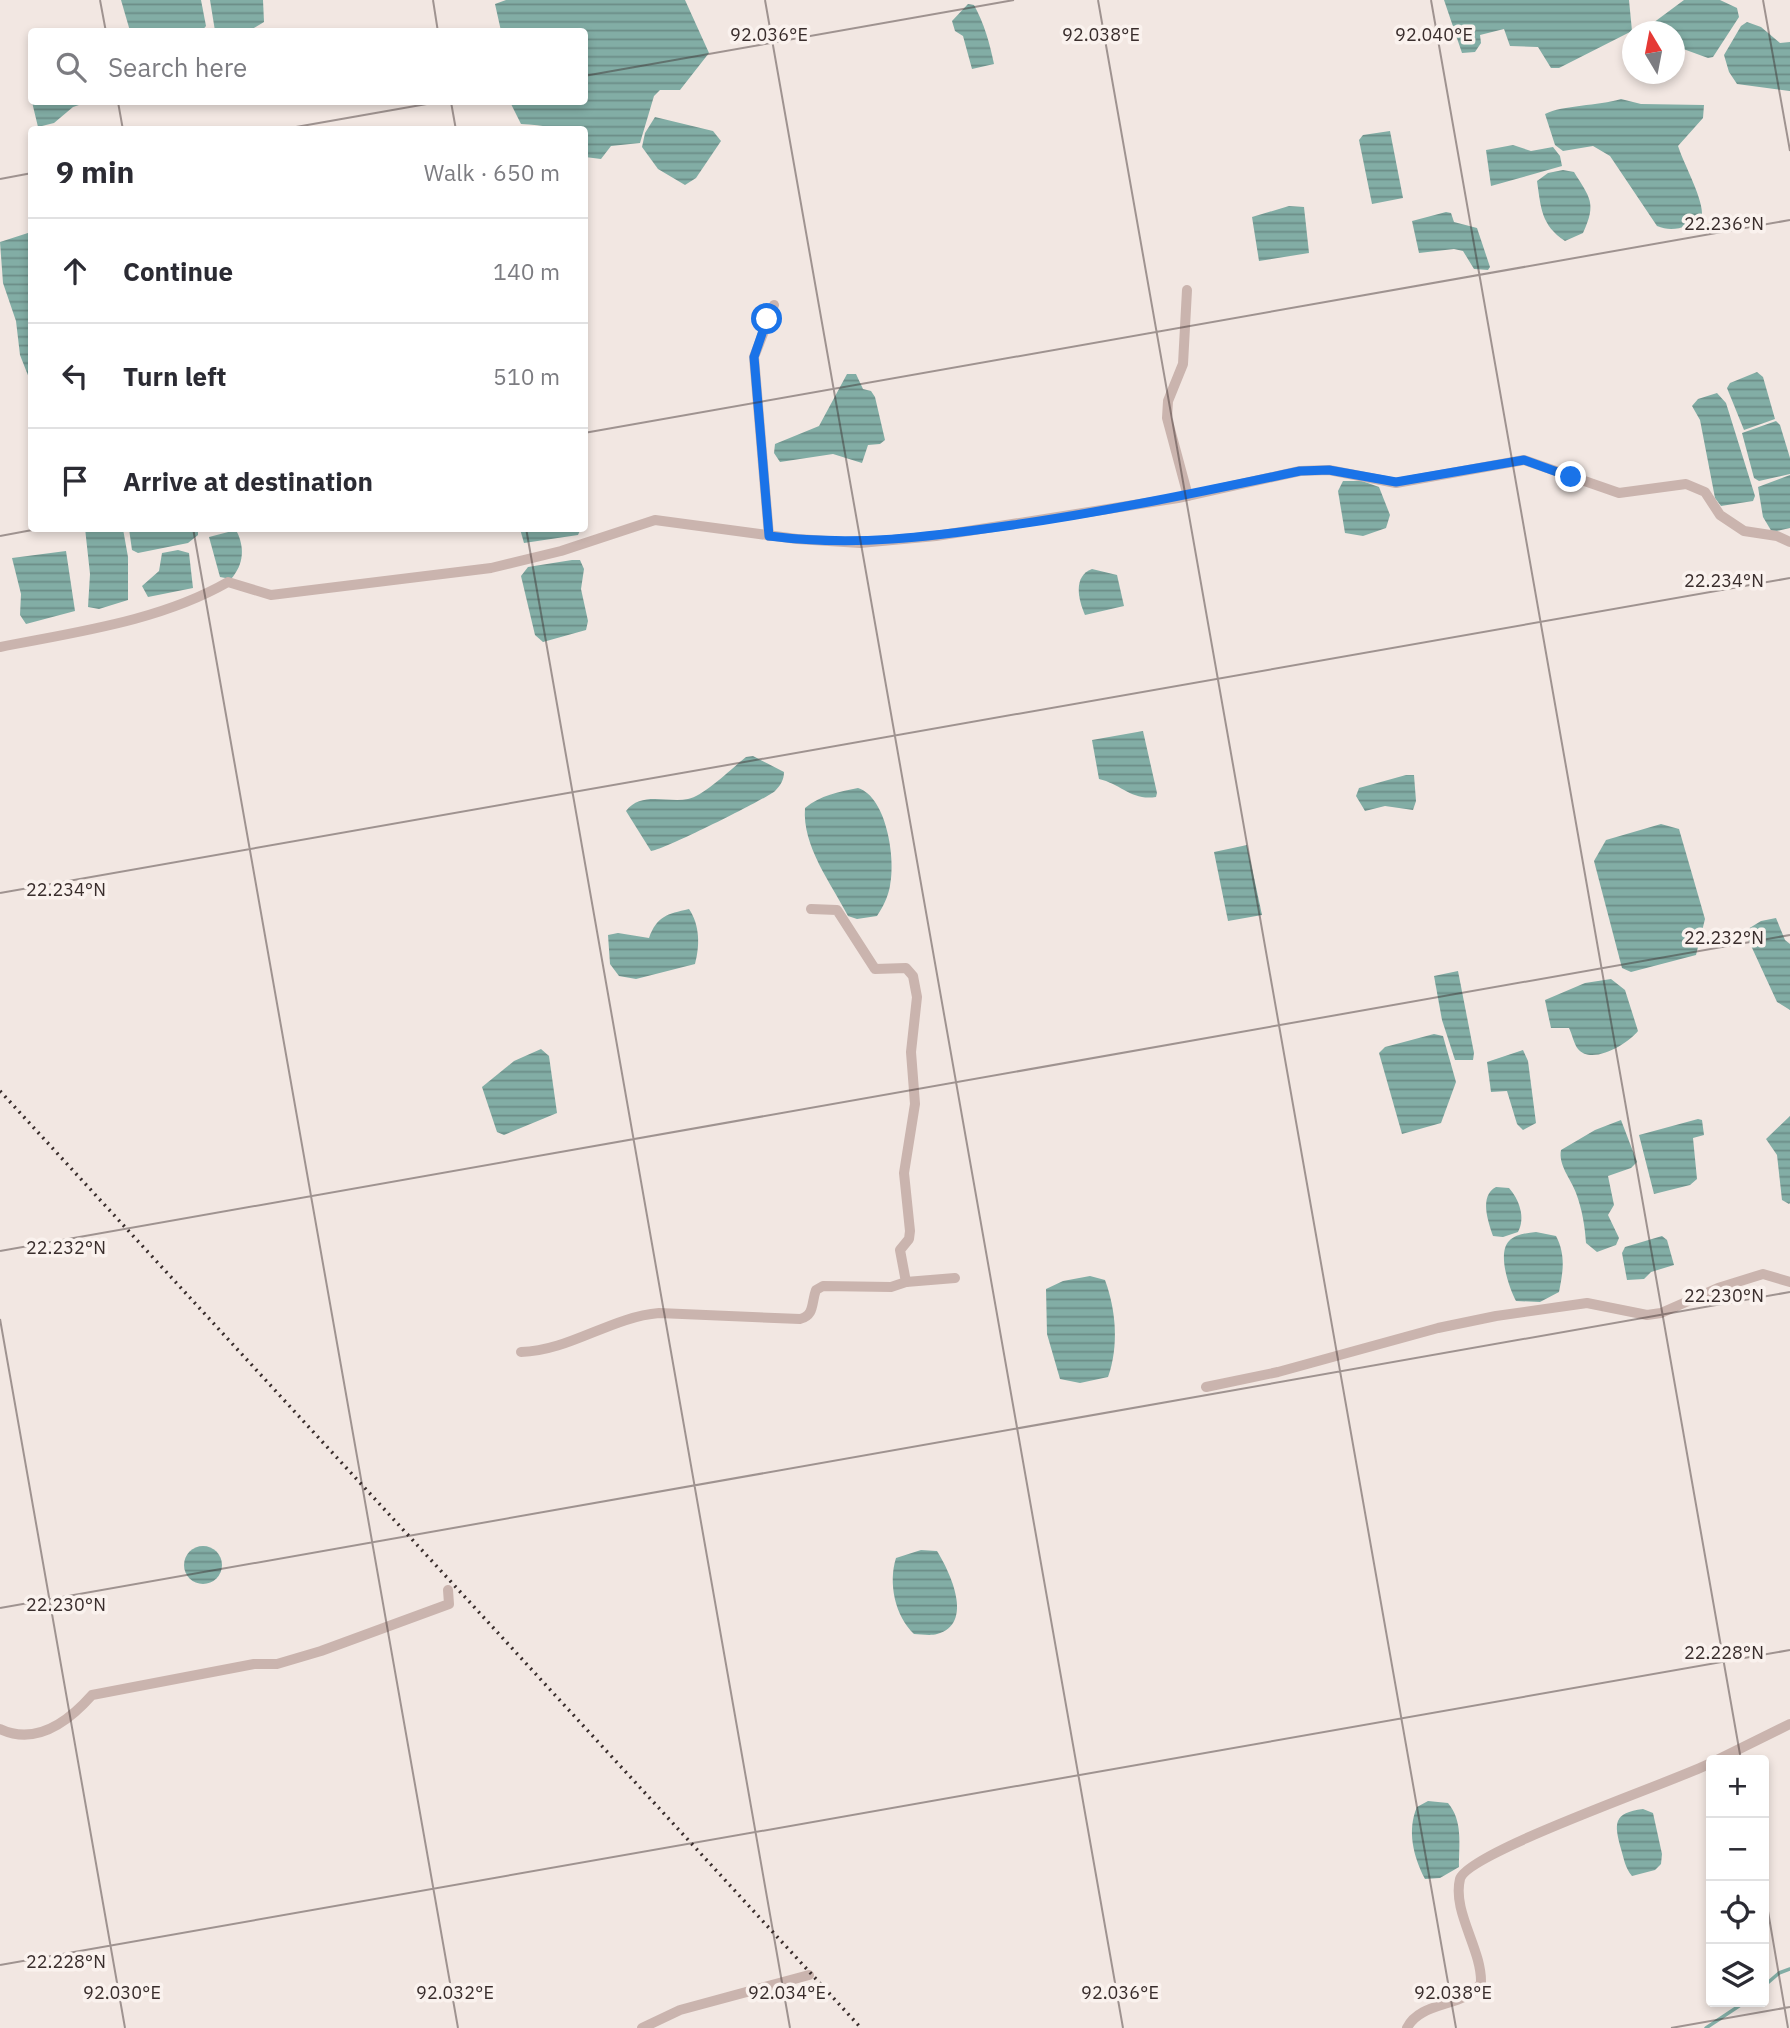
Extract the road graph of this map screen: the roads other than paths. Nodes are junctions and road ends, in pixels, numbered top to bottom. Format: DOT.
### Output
graph roads {
  1 [pos="1187,290"];
  2 [pos="774,305"];
  3 [pos="1188,496"];
  4 [pos="769,536"];
  5 [pos="1790,542"];
  6 [pos="0,648"];
  7 [pos="811,909"];
  8 [pos="955,1278"];
  9 [pos="906,1282"];
  10 [pos="1790,1282"];
  11 [pos="521,1352"];
  12 [pos="1206,1387"];
  13 [pos="448,1590"];
  14 [pos="1790,1724"];
  15 [pos="0,1729"];
  16 [pos="1727,1755"];
  17 [pos="1706,1765"];
  18 [pos="809,1975"];
  19 [pos="642,2028"];
  20 [pos="1407,2028"];
  1 -- 3 [label="street"];
  2 -- 4 [label="street"];
  3 -- 4 [label="street"];
  3 -- 5 [label="street"];
  4 -- 6 [label="street"];
  7 -- 9 [label="street"];
  8 -- 9 [label="street"];
  9 -- 11 [label="street"];
  10 -- 12 [label="street"];
  13 -- 15 [label="street"];
  14 -- 16 [label="street"];
  17 -- 20 [label="street"];
  18 -- 19 [label="street"];
}
